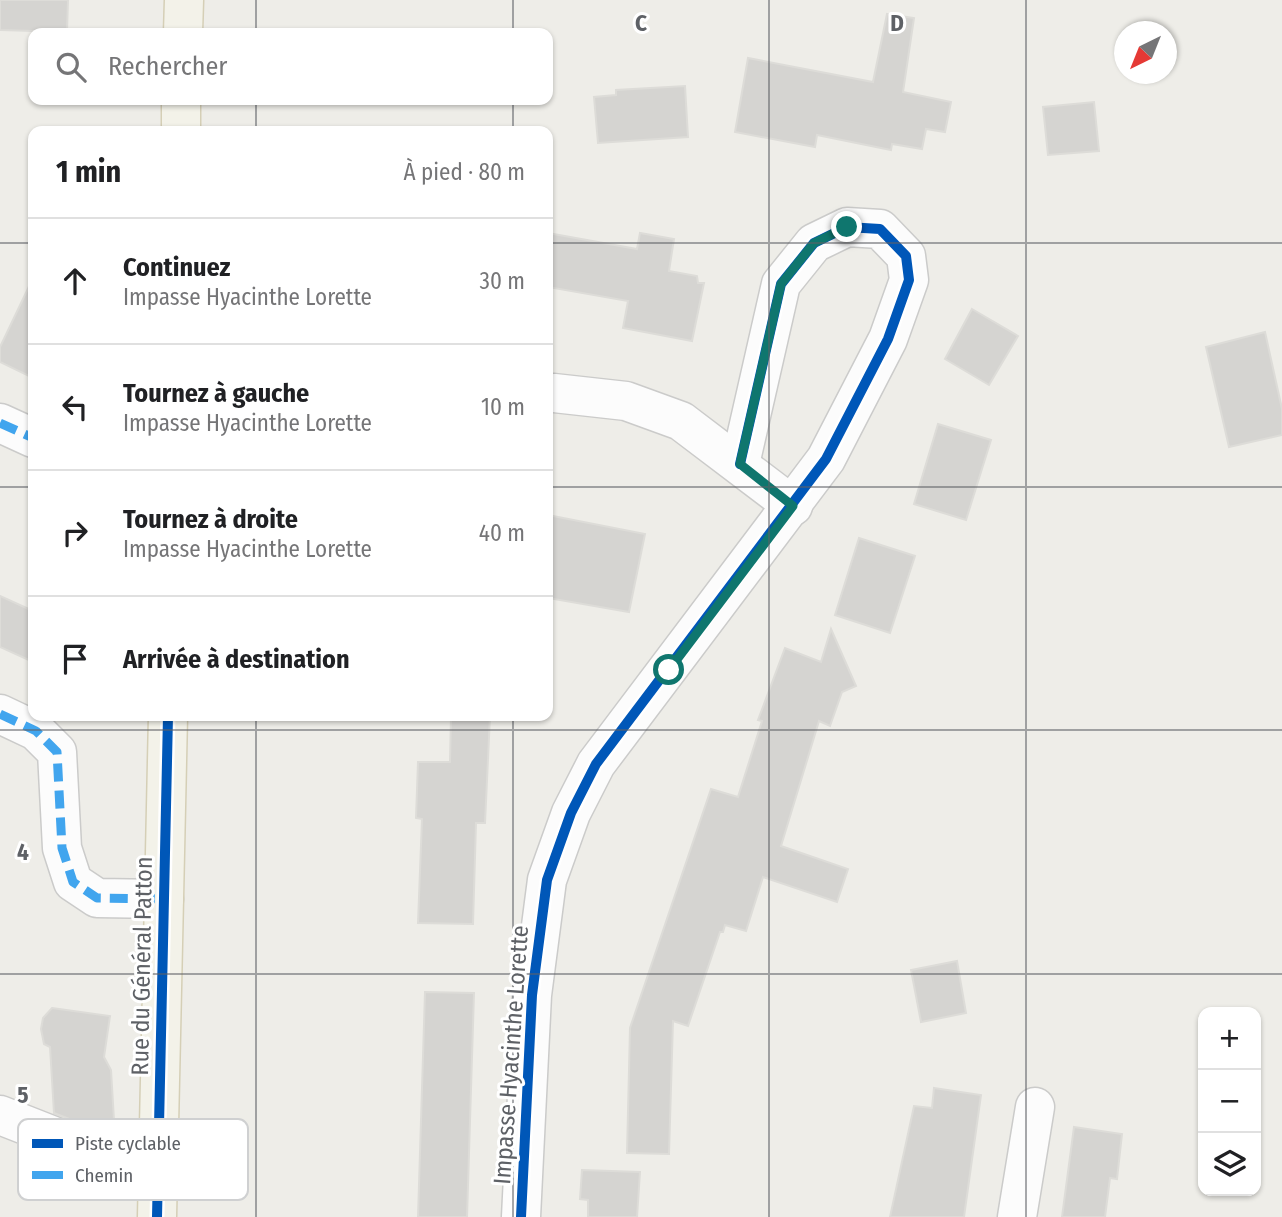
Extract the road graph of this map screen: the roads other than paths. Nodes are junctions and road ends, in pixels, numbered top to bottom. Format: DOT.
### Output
graph roads {
  1 [pos="184,0"];
  2 [pos="183,28"];
  3 [pos="181,105"];
  4 [pos="181,126"];
  5 [pos="554,393"];
  6 [pos="0,423"];
  7 [pos="28,436"];
  8 [pos="740,464"];
  9 [pos="793,506"];
  10 [pos="0,714"];
  11 [pos="168,721"];
  12 [pos="164,899"];
  13 [pos="1035,1107"];
  14 [pos="0,1115"];
  15 [pos="159,1119"];
  16 [pos="18,1122"];
  17 [pos="520,1217"];
  18 [pos="1017,1217"];
  1 -- 2 [label="main road"];
  3 -- 4 [label="main road"];
  5 -- 8 [label="street"];
  6 -- 7 [label="street"];
  8 -- 9 [label="street"];
  8 -- 9 [label="street, Impasse Hyacinthe Lorette"];
  9 -- 17 [label="street, Impasse Hyacinthe Lorette"];
  10 -- 12 [label="street"];
  11 -- 12 [label="main road, Rue du Général Patton"];
  12 -- 15 [label="main road, Rue du Général Patton"];
  13 -- 18 [label="street"];
  14 -- 16 [label="street"];
}
